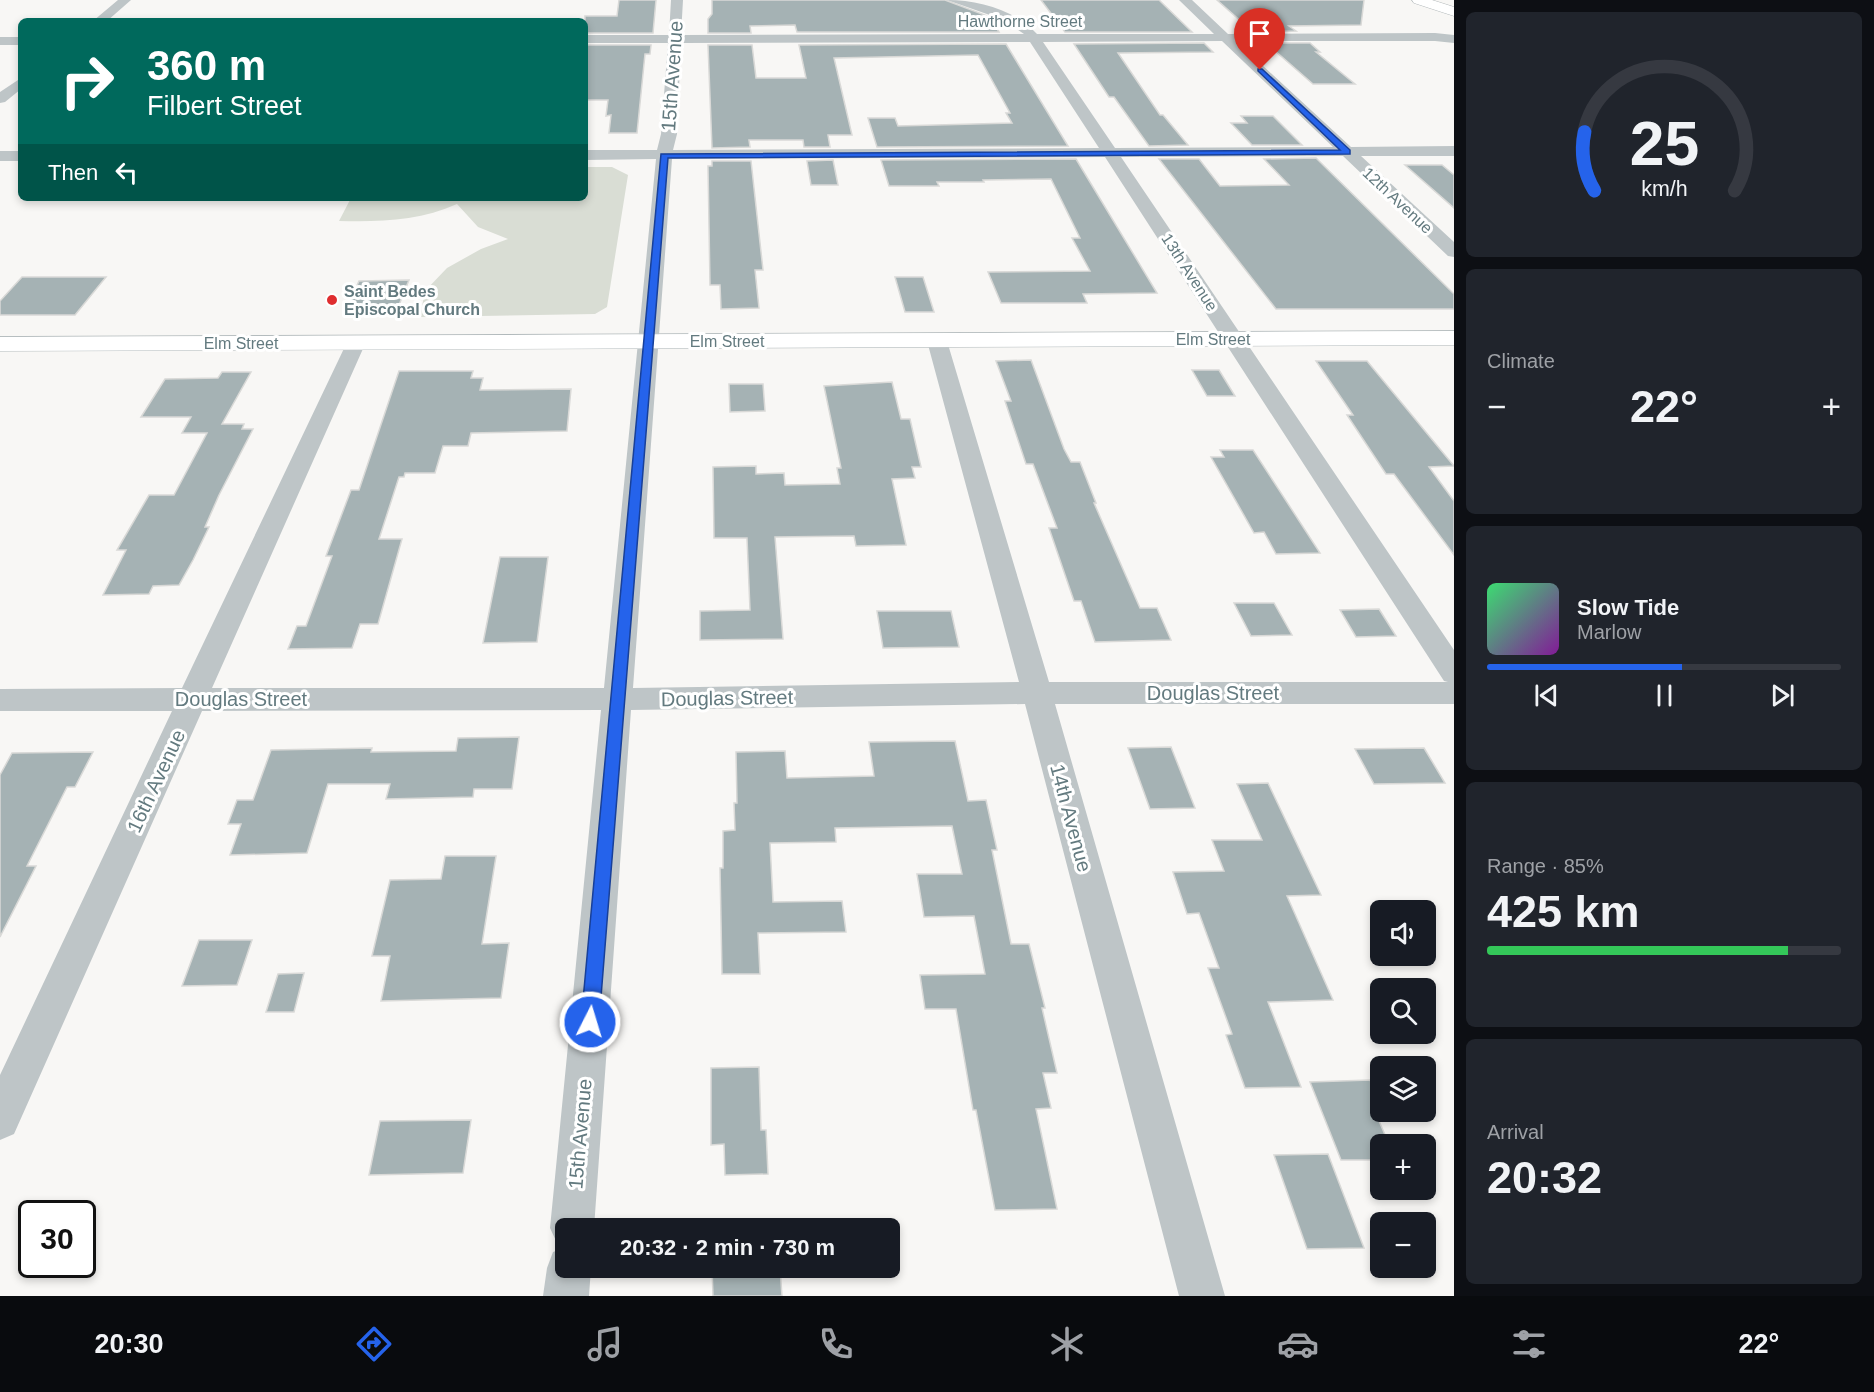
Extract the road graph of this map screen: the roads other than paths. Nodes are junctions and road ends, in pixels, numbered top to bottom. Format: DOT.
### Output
graph roads {
  1 [pos="126,0"];
  2 [pos="677,0"];
  3 [pos="953,0"];
  4 [pos="1185,0"];
  5 [pos="1419,0"];
  6 [pos="1454,12"];
  7 [pos="103,18"];
  8 [pos="1225,37"];
  9 [pos="675,38"];
  10 [pos="1034,38"];
  11 [pos="588,39"];
  12 [pos="1454,39"];
  13 [pos="0,41"];
  14 [pos="18,41"];
  15 [pos="18,84"];
  16 [pos="0,99"];
  17 [pos="1454,151"];
  18 [pos="1347,152"];
  19 [pos="1112,153"];
  20 [pos="588,155"];
  21 [pos="664,155"];
  22 [pos="0,156"];
  23 [pos="18,156"];
  24 [pos="1454,252"];
  25 [pos="1454,338"];
  26 [pos="1234,339"];
  27 [pos="937,340"];
  28 [pos="650,341"];
  29 [pos="356,342"];
  30 [pos="0,344"];
  31 [pos="1454,673"];
  32 [pos="1037,693"];
  33 [pos="1454,693"];
  34 [pos="0,699"];
  35 [pos="194,699"];
  36 [pos="617,699"];
  37 [pos="0,1120"];
  38 [pos="573,1218"];
  39 [pos="568,1278"];
  40 [pos="566,1296"];
  41 [pos="1202,1296"];
  1 -- 7 [label="street"];
  2 -- 9 [label="street, 15th Avenue"];
  3 -- 10 [label="street, 13th Avenue"];
  4 -- 8 [label="street, 12th Avenue"];
  5 -- 6 [label="main road"];
  8 -- 10 [label="street, Hawthorne Street"];
  8 -- 12 [label="street, Hawthorne Street"];
  8 -- 18 [label="street, 12th Avenue"];
  9 -- 10 [label="street, Hawthorne Street"];
  9 -- 11 [label="street, Hawthorne Street"];
  9 -- 21 [label="street, 15th Avenue"];
  10 -- 19 [label="street, 13th Avenue"];
  13 -- 14 [label="street"];
  15 -- 16 [label="street"];
  17 -- 18 [label="street"];
  18 -- 19 [label="street"];
  18 -- 24 [label="street, 12th Avenue"];
  19 -- 21 [label="street"];
  19 -- 26 [label="street, 13th Avenue"];
  20 -- 21 [label="street"];
  21 -- 28 [label="street, 15th Avenue"];
  22 -- 23 [label="street"];
  25 -- 26 [label="main road, Elm Street"];
  26 -- 27 [label="main road, Elm Street"];
  26 -- 31 [label="street, 13th Avenue"];
  27 -- 28 [label="main road, Elm Street"];
  27 -- 32 [label="street, 14th Avenue"];
  28 -- 29 [label="main road, Elm Street"];
  28 -- 36 [label="street, 15th Avenue"];
  29 -- 30 [label="main road, Elm Street"];
  29 -- 35 [label="street, 16th Avenue"];
  32 -- 33 [label="street, Douglas Street"];
  32 -- 36 [label="street, Douglas Street"];
  32 -- 41 [label="street, 14th Avenue"];
  34 -- 35 [label="street, Douglas Street"];
  35 -- 36 [label="street, Douglas Street"];
  35 -- 37 [label="street, 16th Avenue"];
  36 -- 38 [label="street, 15th Avenue"];
  39 -- 40 [label="street"];
}
